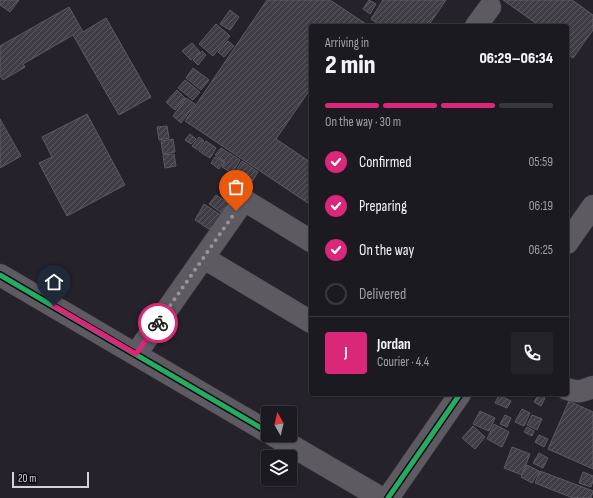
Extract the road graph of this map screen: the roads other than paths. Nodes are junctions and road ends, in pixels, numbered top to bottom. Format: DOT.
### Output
graph roads {
  1 [pos="490,7"];
  2 [pos="477,24"];
  3 [pos="593,206"];
  4 [pos="309,240"];
  5 [pos="569,240"];
  6 [pos="204,258"];
  7 [pos="0,274"];
  8 [pos="309,320"];
  9 [pos="136,354"];
  10 [pos="593,387"];
  11 [pos="569,390"];
  12 [pos="459,396"];
  13 [pos="261,428"];
  14 [pos="285,442"];
  15 [pos="381,498"];
  16 [pos="388,498"];
  1 -- 2 [label="street"];
  3 -- 5 [label="street"];
  4 -- 6 [label="street"];
  6 -- 8 [label="street"];
  6 -- 9 [label="street"];
  7 -- 9 [label="street"];
  9 -- 13 [label="street"];
  10 -- 11 [label="street"];
  12 -- 16 [label="street"];
  14 -- 15 [label="street"];
}
